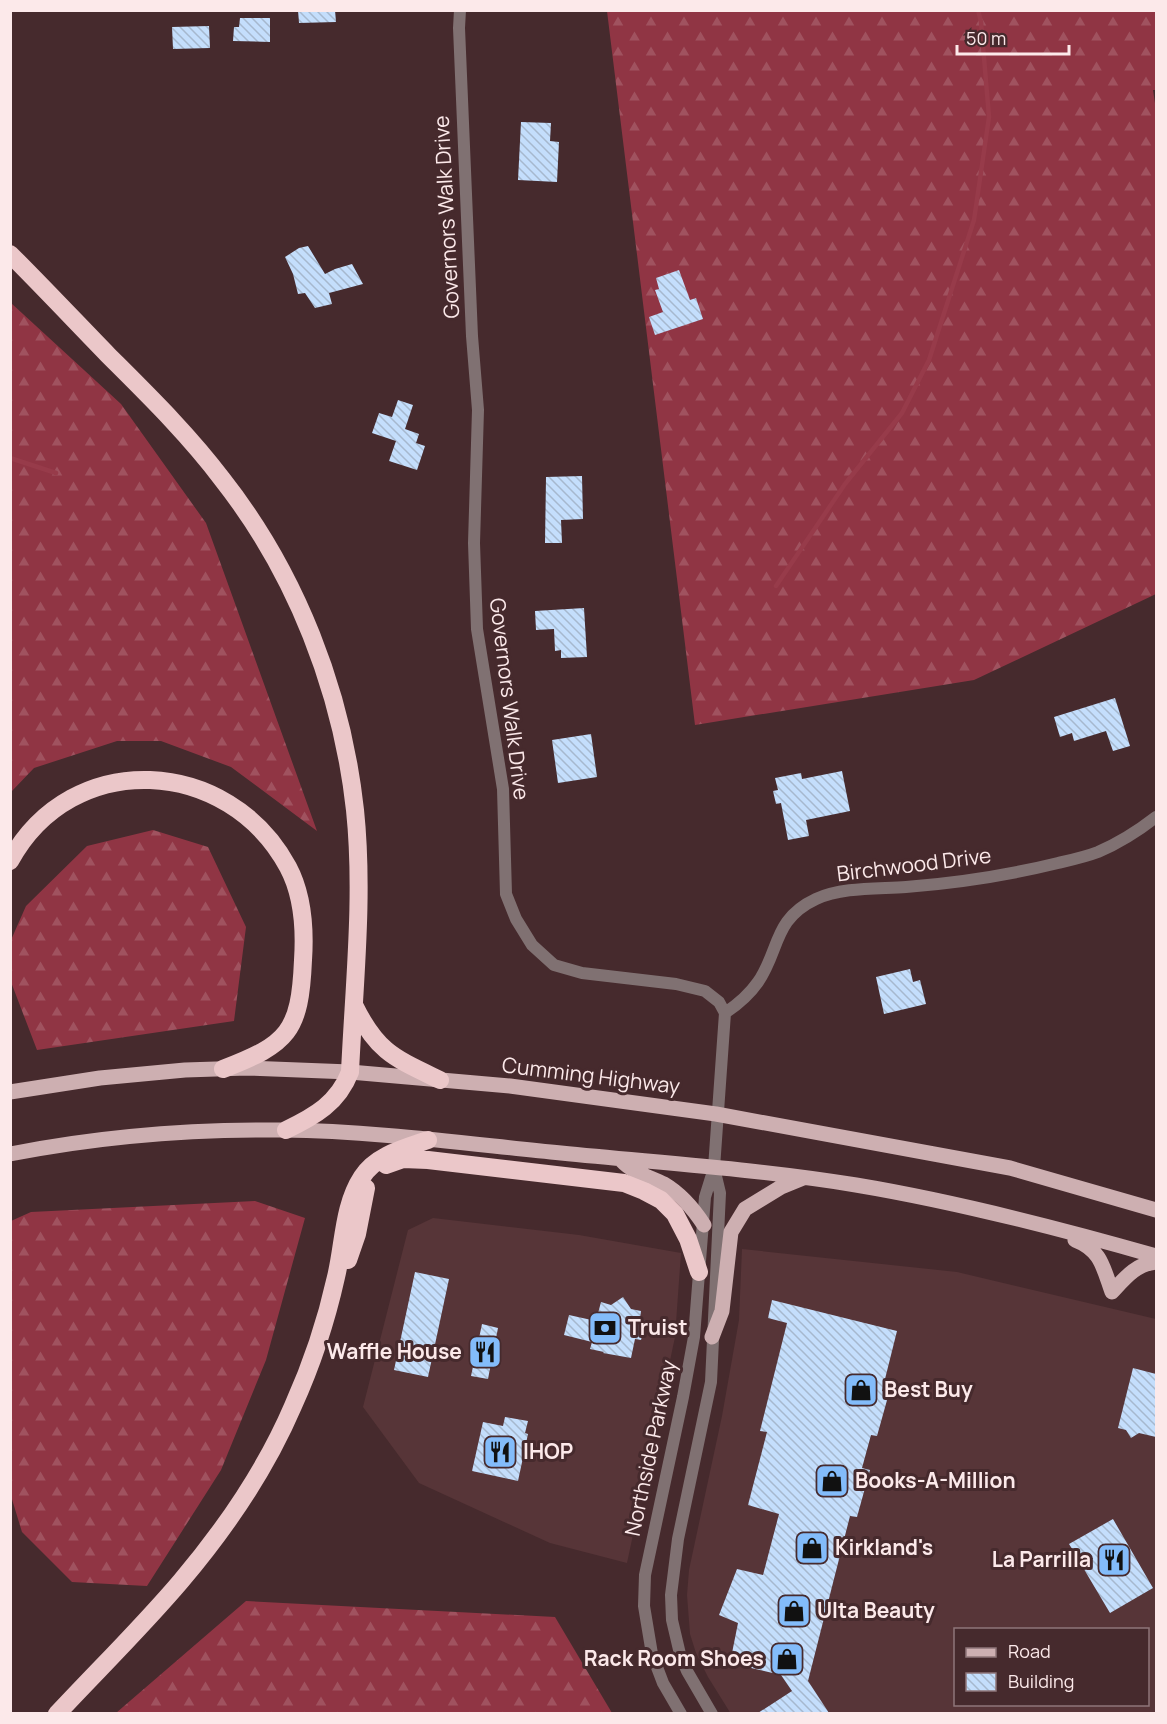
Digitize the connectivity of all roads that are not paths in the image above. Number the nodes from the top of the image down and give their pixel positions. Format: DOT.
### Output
graph roads {
  1 [pos="460,10"];
  2 [pos="10,254"];
  3 [pos="1156,817"];
  4 [pos="10,861"];
  5 [pos="353,1004"];
  6 [pos="725,1013"];
  7 [pos="223,1069"];
  8 [pos="350,1072"];
  9 [pos="440,1080"];
  10 [pos="10,1092"];
  11 [pos="716,1114"];
  12 [pos="286,1130"];
  13 [pos="428,1140"];
  14 [pos="10,1154"];
  15 [pos="620,1159"];
  16 [pos="714,1168"];
  17 [pos="803,1178"];
  18 [pos="1156,1210"];
  19 [pos="1028,1221"];
  20 [pos="704,1225"];
  21 [pos="1156,1256"];
  22 [pos="1156,1262"];
  23 [pos="699,1272"];
  24 [pos="336,1275"];
  25 [pos="712,1338"];
  26 [pos="57,1713"];
  27 [pos="681,1713"];
  28 [pos="712,1713"];
  1 -- 6 [label="street, Governors Walk Drive"];
  2 -- 5 [label="highway"];
  3 -- 6 [label="street, Birchwood Drive"];
  4 -- 7 [label="highway"];
  5 -- 8 [label="highway"];
  5 -- 9 [label="highway"];
  6 -- 11 [label="street"];
  7 -- 8 [label="main road, Cumming Highway"];
  7 -- 10 [label="main road, Cumming Highway"];
  8 -- 9 [label="main road, Cumming Highway"];
  8 -- 12 [label="highway"];
  9 -- 11 [label="main road, Cumming Highway"];
  11 -- 16 [label="street"];
  11 -- 18 [label="main road, Cumming Highway"];
  12 -- 13 [label="main road"];
  12 -- 14 [label="main road"];
  13 -- 15 [label="main road"];
  13 -- 24 [label="highway"];
  15 -- 16 [label="main road"];
  15 -- 20 [label="main road"];
  16 -- 17 [label="main road"];
  16 -- 20 [label="street, Northside Parkway"];
  16 -- 25 [label="street, Northside Parkway"];
  17 -- 19 [label="main road"];
  17 -- 25 [label="main road"];
  19 -- 21 [label="main road"];
  19 -- 22 [label="main road"];
  20 -- 23 [label="street, Northside Parkway"];
  23 -- 24 [label="highway"];
  23 -- 27 [label="street, Northside Parkway"];
  24 -- 26 [label="highway"];
  25 -- 28 [label="street, Northside Parkway"];
}
